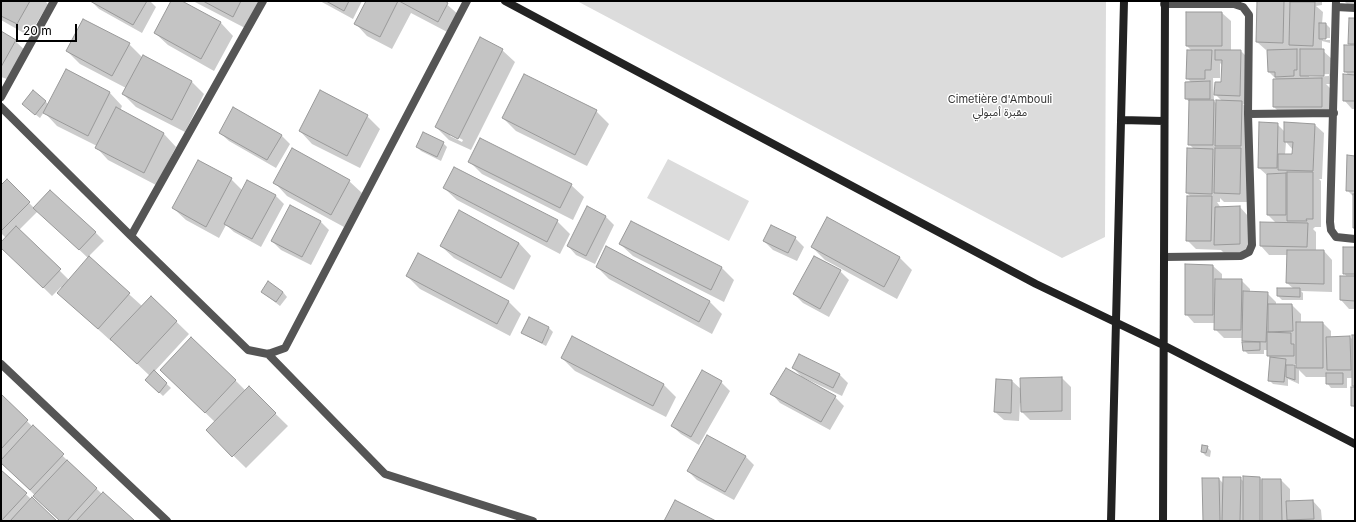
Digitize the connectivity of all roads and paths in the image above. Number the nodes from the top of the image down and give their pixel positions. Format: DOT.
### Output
graph roads {
  1 [pos="54,1"];
  2 [pos="263,1"];
  3 [pos="467,1"];
  4 [pos="506,1"];
  5 [pos="1124,1"];
  6 [pos="1164,2"];
  7 [pos="1336,4"];
  8 [pos="1355,8"];
  9 [pos="1,97"];
  10 [pos="1,107"];
  11 [pos="1334,113"];
  12 [pos="1248,114"];
  13 [pos="1121,120"];
  14 [pos="1164,121"];
  15 [pos="131,236"];
  16 [pos="1355,239"];
  17 [pos="1164,257"];
  18 [pos="1116,323"];
  19 [pos="1163,345"];
  20 [pos="268,354"];
  21 [pos="1,364"];
  22 [pos="1355,444"];
  23 [pos="167,521"];
  24 [pos="533,521"];
  25 [pos="1111,521"];
  26 [pos="1163,521"];
  1 -- 9 [label="street"];
  2 -- 15 [label="street"];
  3 -- 20 [label="street"];
  4 -- 18 [label="main road"];
  5 -- 13 [label="main road"];
  6 -- 12 [label="street"];
  6 -- 14 [label="main road"];
  7 -- 8 [label="street"];
  7 -- 11 [label="street"];
  10 -- 15 [label="street"];
  11 -- 12 [label="street"];
  11 -- 16 [label="street"];
  12 -- 17 [label="street"];
  13 -- 14 [label="main road"];
  13 -- 18 [label="main road"];
  14 -- 17 [label="main road"];
  15 -- 20 [label="street"];
  17 -- 19 [label="main road"];
  18 -- 19 [label="main road"];
  18 -- 25 [label="main road"];
  19 -- 22 [label="main road"];
  19 -- 26 [label="main road"];
  20 -- 24 [label="street"];
  21 -- 23 [label="street"];
}
